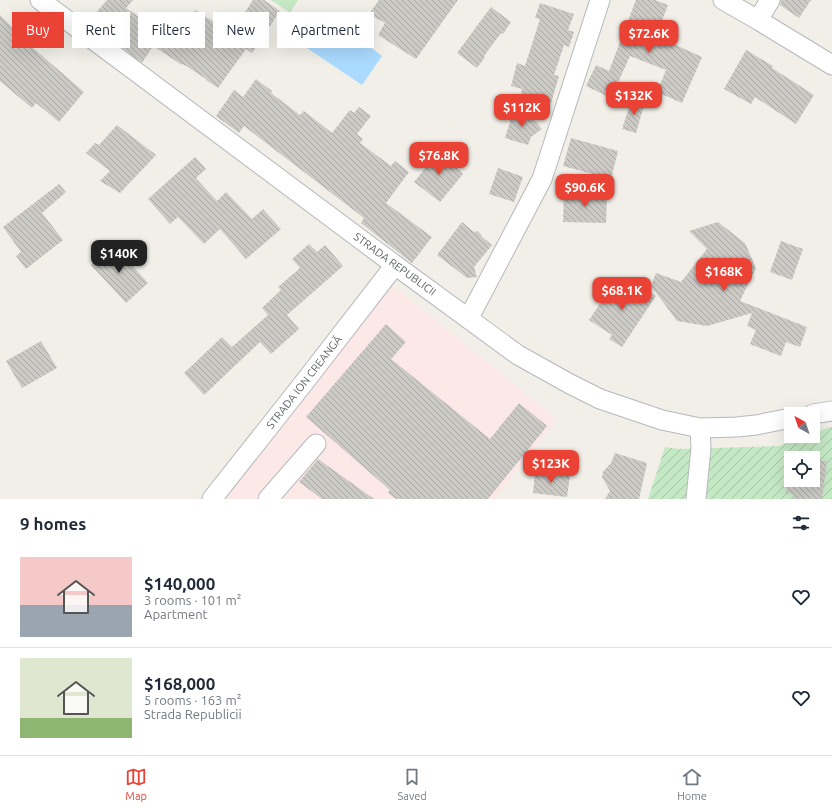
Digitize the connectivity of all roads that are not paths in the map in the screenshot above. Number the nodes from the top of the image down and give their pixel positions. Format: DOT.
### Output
graph roads {
  1 [pos="40,0"];
  2 [pos="600,0"];
  3 [pos="723,0"];
  4 [pos="770,0"];
  5 [pos="758,20"];
  6 [pos="832,65"];
  7 [pos="395,265"];
  8 [pos="468,318"];
  9 [pos="832,411"];
  10 [pos="820,413"];
  11 [pos="784,419"];
  12 [pos="700,428"];
  13 [pos="316,444"];
  14 [pos="212,499"];
  15 [pos="268,499"];
  16 [pos="696,499"];
  1 -- 7 [label="street, STRADA REPUBLICII"];
  2 -- 8 [label="street"];
  3 -- 5 [label="street"];
  4 -- 5 [label="street"];
  5 -- 6 [label="street"];
  7 -- 8 [label="street, STRADA REPUBLICII"];
  7 -- 14 [label="street, STRADA ION CREANGĂ"];
  8 -- 12 [label="street, STRADA REPUBLICII"];
  9 -- 10 [label="street"];
  11 -- 12 [label="street, STRADA REPUBLICII"];
  12 -- 16 [label="street"];
  13 -- 15 [label="street"];
}
